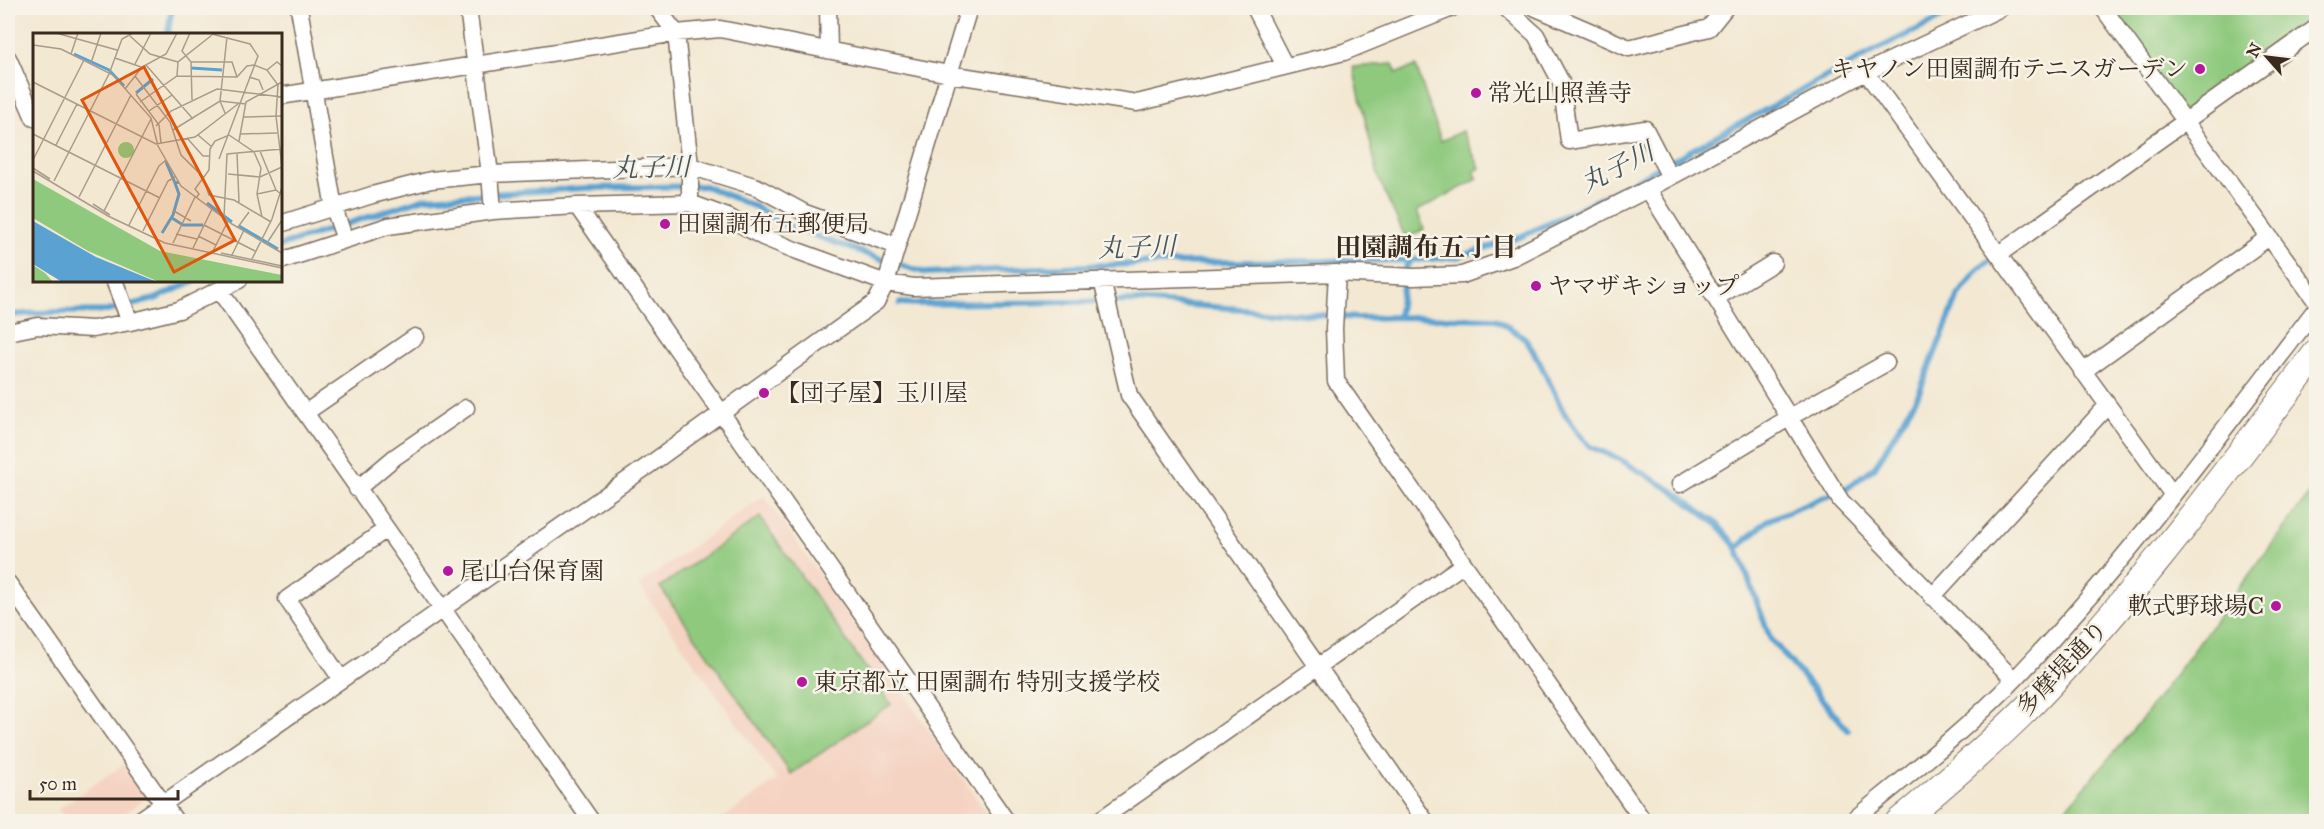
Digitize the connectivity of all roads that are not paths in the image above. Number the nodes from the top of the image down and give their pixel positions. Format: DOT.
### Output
graph roads {
  1 [pos="299,8"];
  2 [pos="468,8"];
  3 [pos="657,8"];
  4 [pos="828,8"];
  5 [pos="969,8"];
  6 [pos="1255,8"];
  7 [pos="1452,8"];
  8 [pos="1506,8"];
  9 [pos="1536,8"];
  10 [pos="1725,8"];
  11 [pos="2001,8"];
  12 [pos="2103,8"];
  13 [pos="2316,28"];
  14 [pos="676,33"];
  15 [pos="829,50"];
  16 [pos="8,58"];
  17 [pos="476,66"];
  18 [pos="1285,66"];
  19 [pos="1866,72"];
  20 [pos="949,74"];
  21 [pos="313,90"];
  22 [pos="282,96"];
  23 [pos="33,116"];
  24 [pos="2185,123"];
  25 [pos="690,166"];
  26 [pos="490,174"];
  27 [pos="1670,177"];
  28 [pos="1648,189"];
  29 [pos="690,203"];
  30 [pos="577,206"];
  31 [pos="334,208"];
  32 [pos="493,211"];
  33 [pos="282,223"];
  34 [pos="2270,237"];
  35 [pos="345,240"];
  36 [pos="897,246"];
  37 [pos="1999,254"];
  38 [pos="282,260"];
  39 [pos="1773,263"];
  40 [pos="1337,273"];
  41 [pos="114,282"];
  42 [pos="235,282"];
  43 [pos="886,283"];
  44 [pos="1103,284"];
  45 [pos="219,290"];
  46 [pos="1716,298"];
  47 [pos="2316,301"];
  48 [pos="2316,309"];
  49 [pos="130,322"];
  50 [pos="8,332"];
  51 [pos="415,337"];
  52 [pos="2316,354"];
  53 [pos="1886,363"];
  54 [pos="2082,372"];
  55 [pos="2107,406"];
  56 [pos="466,408"];
  57 [pos="305,413"];
  58 [pos="721,413"];
  59 [pos="1791,417"];
  60 [pos="1680,484"];
  61 [pos="357,489"];
  62 [pos="2173,495"];
  63 [pos="385,530"];
  64 [pos="1464,564"];
  65 [pos="8,583"];
  66 [pos="1932,597"];
  67 [pos="443,610"];
  68 [pos="1317,667"];
  69 [pos="341,679"];
  70 [pos="2014,680"];
  71 [pos="163,804"];
  72 [pos="137,822"];
  73 [pos="176,822"];
  74 [pos="592,822"];
  75 [pos="1007,822"];
  76 [pos="1097,822"];
  77 [pos="1426,822"];
  78 [pos="1644,822"];
  79 [pos="1851,822"];
  80 [pos="1899,822"];
  1 -- 21 [label="street"];
  2 -- 17 [label="street"];
  3 -- 14 [label="street"];
  4 -- 15 [label="street"];
  5 -- 20 [label="street"];
  6 -- 18 [label="street"];
  7 -- 18 [label="street"];
  8 -- 27 [label="street"];
  9 -- 10 [label="street"];
  11 -- 19 [label="street"];
  12 -- 24 [label="street"];
  13 -- 24 [label="street"];
  14 -- 15 [label="street"];
  14 -- 17 [label="street"];
  14 -- 25 [label="street"];
  15 -- 20 [label="street"];
  16 -- 23 [label="street"];
  17 -- 21 [label="street"];
  17 -- 26 [label="street"];
  18 -- 20 [label="street"];
  19 -- 27 [label="street"];
  19 -- 37 [label="street"];
  20 -- 36 [label="street"];
  21 -- 22 [label="street"];
  21 -- 31 [label="street"];
  24 -- 34 [label="street"];
  24 -- 37 [label="street"];
  25 -- 26 [label="street"];
  25 -- 29 [label="street"];
  25 -- 36 [label="street"];
  26 -- 31 [label="street"];
  26 -- 32 [label="street"];
  27 -- 28 [label="street"];
  28 -- 40 [label="street"];
  28 -- 46 [label="street"];
  29 -- 30 [label="street"];
  29 -- 43 [label="street"];
  30 -- 32 [label="street"];
  30 -- 58 [label="street"];
  31 -- 33 [label="street"];
  31 -- 35 [label="street"];
  32 -- 35 [label="street"];
  34 -- 47 [label="street"];
  34 -- 54 [label="street"];
  35 -- 38 [label="street"];
  36 -- 43 [label="street"];
  37 -- 54 [label="street"];
  39 -- 46 [label="street"];
  40 -- 44 [label="street"];
  40 -- 64 [label="street"];
  41 -- 49 [label="street"];
  42 -- 45 [label="street"];
  43 -- 44 [label="street"];
  43 -- 58 [label="street"];
  44 -- 68 [label="street"];
  45 -- 49 [label="street"];
  45 -- 57 [label="street"];
  46 -- 59 [label="street"];
  48 -- 62 [label="street"];
  49 -- 50 [label="street"];
  51 -- 57 [label="street"];
  52 -- 80 [label="main road, 多摩堤通り"];
  53 -- 59 [label="street"];
  54 -- 55 [label="street"];
  55 -- 62 [label="street"];
  55 -- 66 [label="street"];
  56 -- 61 [label="street"];
  57 -- 61 [label="street"];
  58 -- 67 [label="street"];
  58 -- 75 [label="street"];
  59 -- 60 [label="street"];
  59 -- 66 [label="street"];
  61 -- 63 [label="street"];
  62 -- 70 [label="street"];
  63 -- 67 [label="street"];
  63 -- 69 [label="street"];
  64 -- 68 [label="street"];
  64 -- 78 [label="street"];
  65 -- 71 [label="street"];
  66 -- 70 [label="street"];
  67 -- 69 [label="street"];
  67 -- 74 [label="street"];
  68 -- 76 [label="street"];
  68 -- 77 [label="street"];
  69 -- 71 [label="street"];
  70 -- 79 [label="street"];
  71 -- 72 [label="street"];
  71 -- 73 [label="street"];
}
